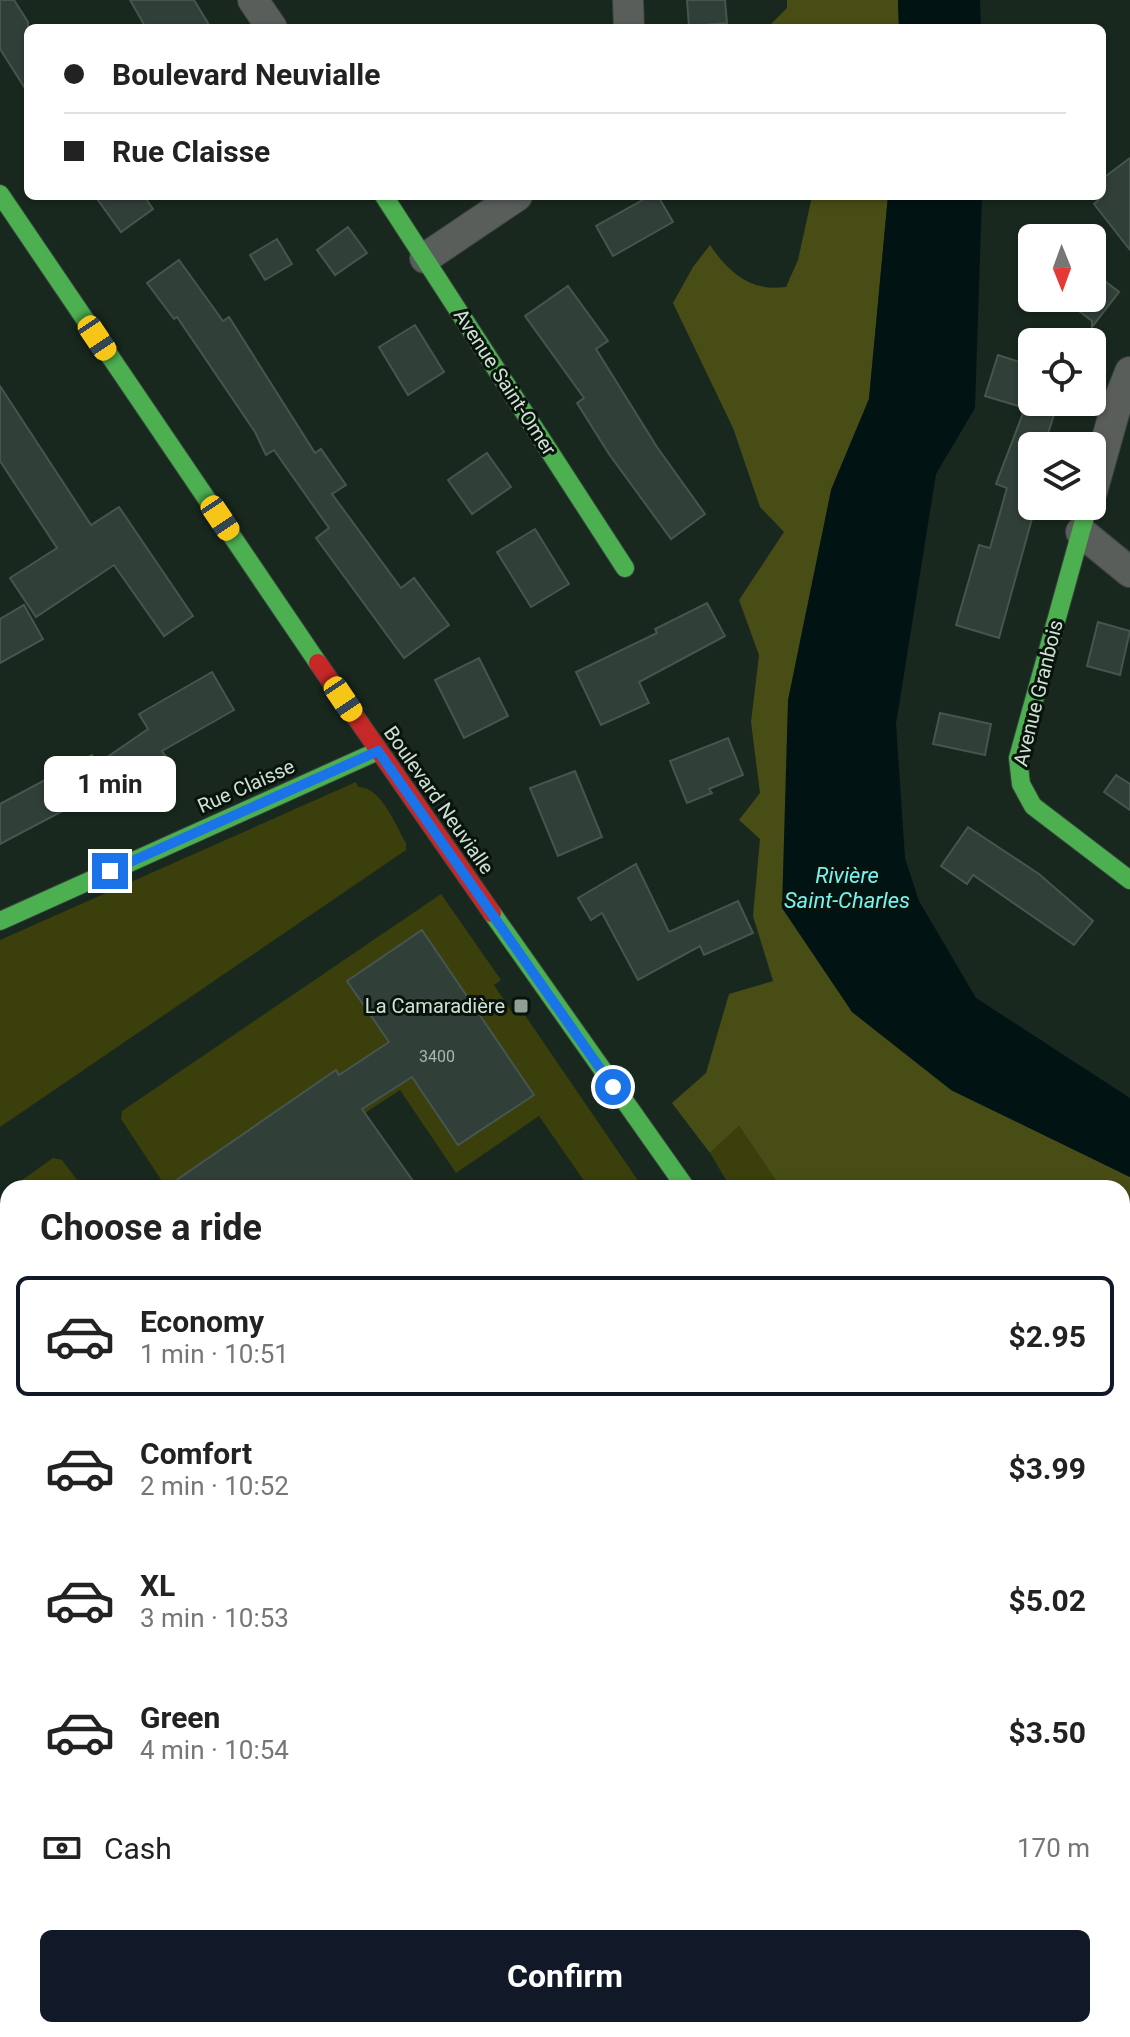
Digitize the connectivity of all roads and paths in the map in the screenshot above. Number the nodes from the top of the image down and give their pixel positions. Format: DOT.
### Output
graph roads {
  1 [pos="253,0"];
  2 [pos="628,0"];
  3 [pos="269,24"];
  4 [pos="629,24"];
  5 [pos="0,194"];
  6 [pos="387,200"];
  7 [pos="511,200"];
  8 [pos="425,258"];
  9 [pos="1130,372"];
  10 [pos="1122,408"];
  11 [pos="1106,453"];
  12 [pos="1085,520"];
  13 [pos="1086,520"];
  14 [pos="625,568"];
  15 [pos="1130,572"];
  16 [pos="378,751"];
  17 [pos="1130,880"];
  18 [pos="0,921"];
  19 [pos="680,1180"];
  1 -- 3 [label="street"];
  2 -- 4 [label="street"];
  5 -- 16 [label="street, Boulevard Neuvialle"];
  6 -- 8 [label="street, Avenue Saint-Omer"];
  7 -- 8 [label="street"];
  8 -- 14 [label="street, Avenue Saint-Omer"];
  9 -- 10 [label="street"];
  10 -- 11 [label="street"];
  12 -- 17 [label="street, Avenue Granbois"];
  13 -- 15 [label="street"];
  16 -- 18 [label="street, Rue Claisse"];
  16 -- 19 [label="street, Boulevard Neuvialle"];
}
